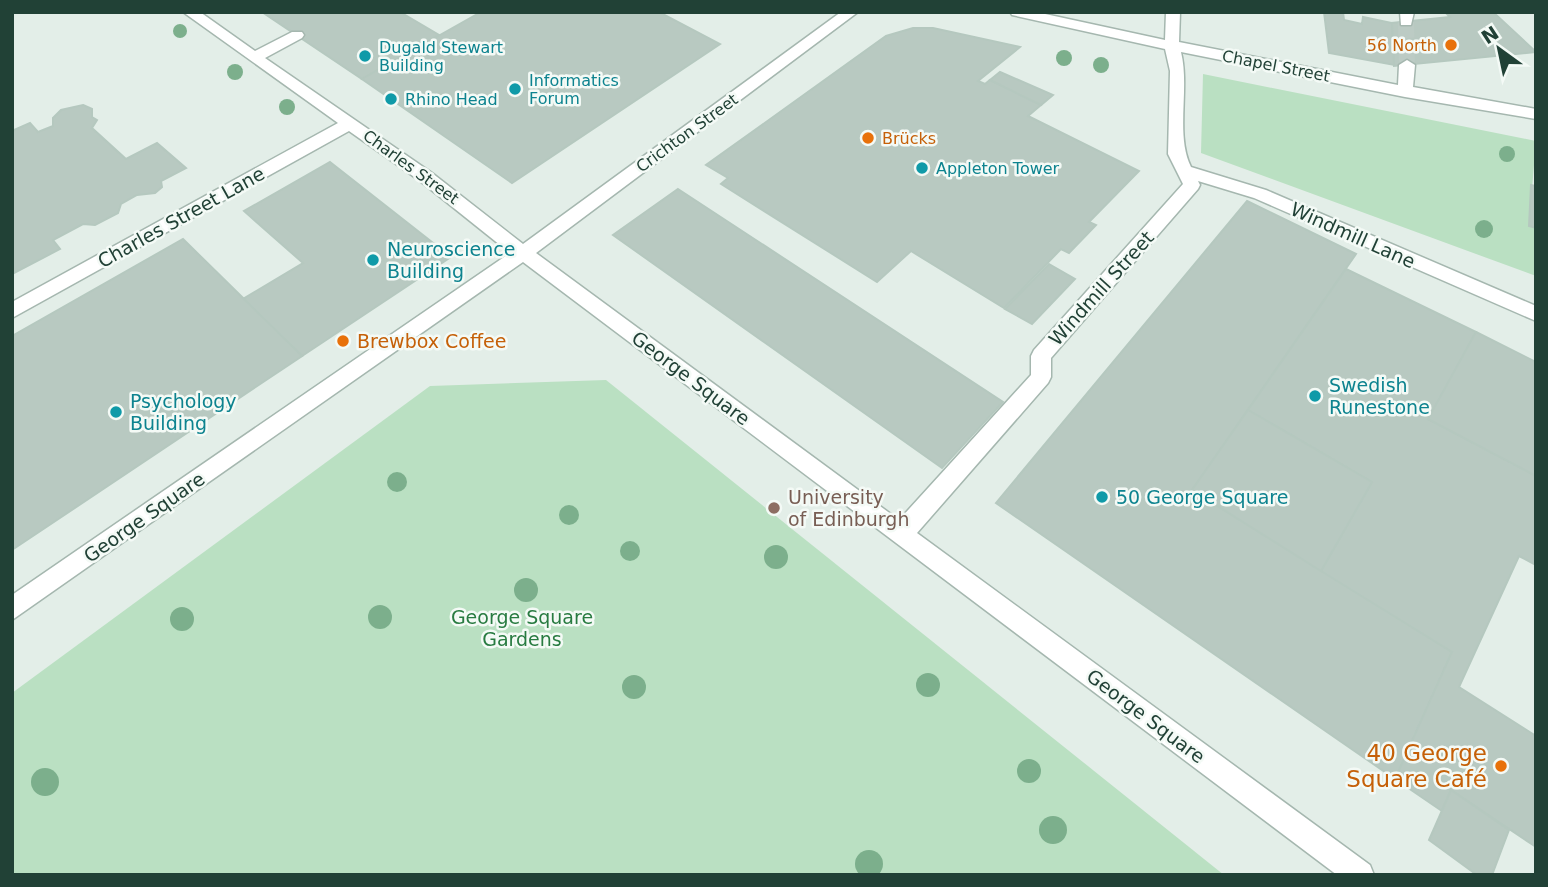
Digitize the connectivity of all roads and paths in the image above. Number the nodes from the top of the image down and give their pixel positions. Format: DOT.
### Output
graph roads {
  1 [pos="190,12"];
  2 [pos="851,12"];
  3 [pos="1017,12"];
  4 [pos="1173,12"];
  5 [pos="298,35"];
  6 [pos="1172,45"];
  7 [pos="255,57"];
  8 [pos="1407,65"];
  9 [pos="1405,92"];
  10 [pos="1536,114"];
  11 [pos="349,123"];
  12 [pos="1184,171"];
  13 [pos="523,253"];
  14 [pos="12,311"];
  15 [pos="1536,314"];
  16 [pos="901,534"];
  17 [pos="12,609"];
  18 [pos="1360,875"];
  1 -- 7 [label="street, Charles Street"];
  2 -- 13 [label="street, Crichton Street"];
  3 -- 6 [label="street, Chapel Street"];
  4 -- 6 [label="street"];
  5 -- 7 [label="street"];
  6 -- 9 [label="street, Chapel Street"];
  6 -- 12 [label="street"];
  7 -- 11 [label="street, Charles Street"];
  8 -- 9 [label="street"];
  9 -- 10 [label="street, Chapel Street"];
  11 -- 13 [label="street, Charles Street"];
  11 -- 14 [label="street, Charles Street Lane"];
  12 -- 15 [label="street, Windmill Lane"];
  12 -- 16 [label="street, Windmill Street"];
  13 -- 16 [label="street, George Square"];
  13 -- 17 [label="street, George Square"];
  16 -- 18 [label="street, George Square"];
}
